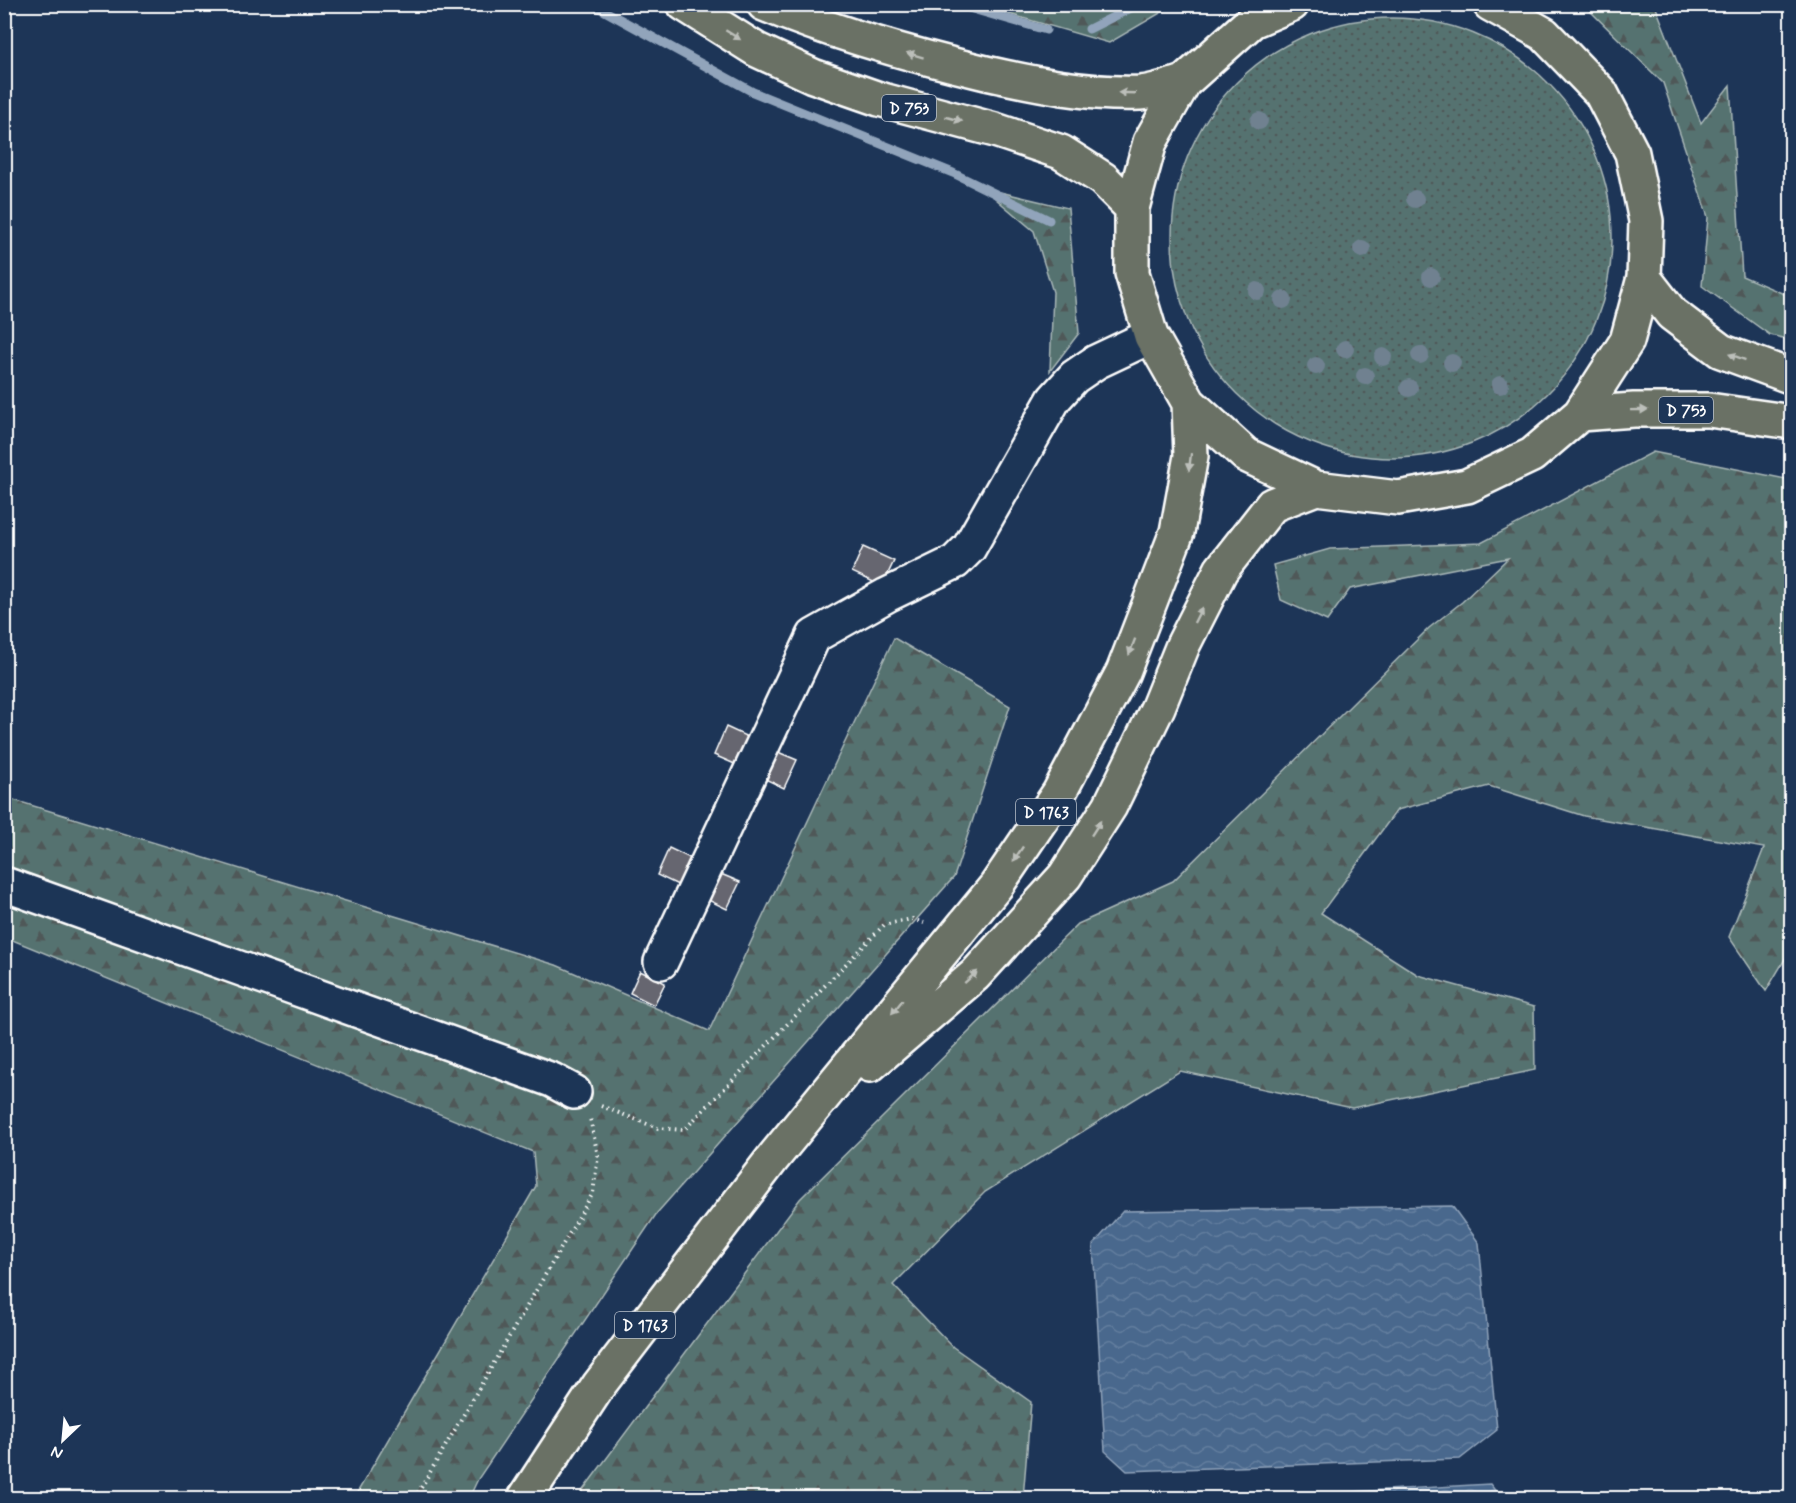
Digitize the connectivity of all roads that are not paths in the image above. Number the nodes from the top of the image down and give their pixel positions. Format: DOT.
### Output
graph roads {
  1 [pos="684,4"];
  2 [pos="764,4"];
  3 [pos="1292,4"];
  4 [pos="1490,4"];
  5 [pos="1539,19"];
  6 [pos="1184,82"];
  7 [pos="1132,208"];
  8 [pos="1644,278"];
  9 [pos="1151,336"];
  10 [pos="1791,377"];
  11 [pos="1189,403"];
  12 [pos="1580,414"];
  13 [pos="1791,422"];
  14 [pos="1316,488"];
  15 [pos="4,884"];
  16 [pos="661,962"];
  17 [pos="574,1092"];
  18 [pos="773,1158"];
  19 [pos="525,1498"];
  1 -- 7 [label="main road, D 753, one-way"];
  6 -- 2 [label="main road, one-way"];
  3 -- 6 [label="main road"];
  4 -- 5 [label="main road"];
  5 -- 8 [label="main road"];
  6 -- 7 [label="main road"];
  7 -- 9 [label="main road"];
  10 -- 8 [label="main road, one-way"];
  8 -- 12 [label="main road"];
  9 -- 11 [label="main road"];
  9 -- 16 [label="street"];
  11 -- 14 [label="main road"];
  11 -- 18 [label="main road, D 1763, one-way"];
  12 -- 13 [label="main road, D 753, one-way"];
  12 -- 14 [label="main road"];
  18 -- 14 [label="main road, D 1763, one-way"];
  15 -- 17 [label="street"];
  18 -- 19 [label="main road, D 1763"];
}
